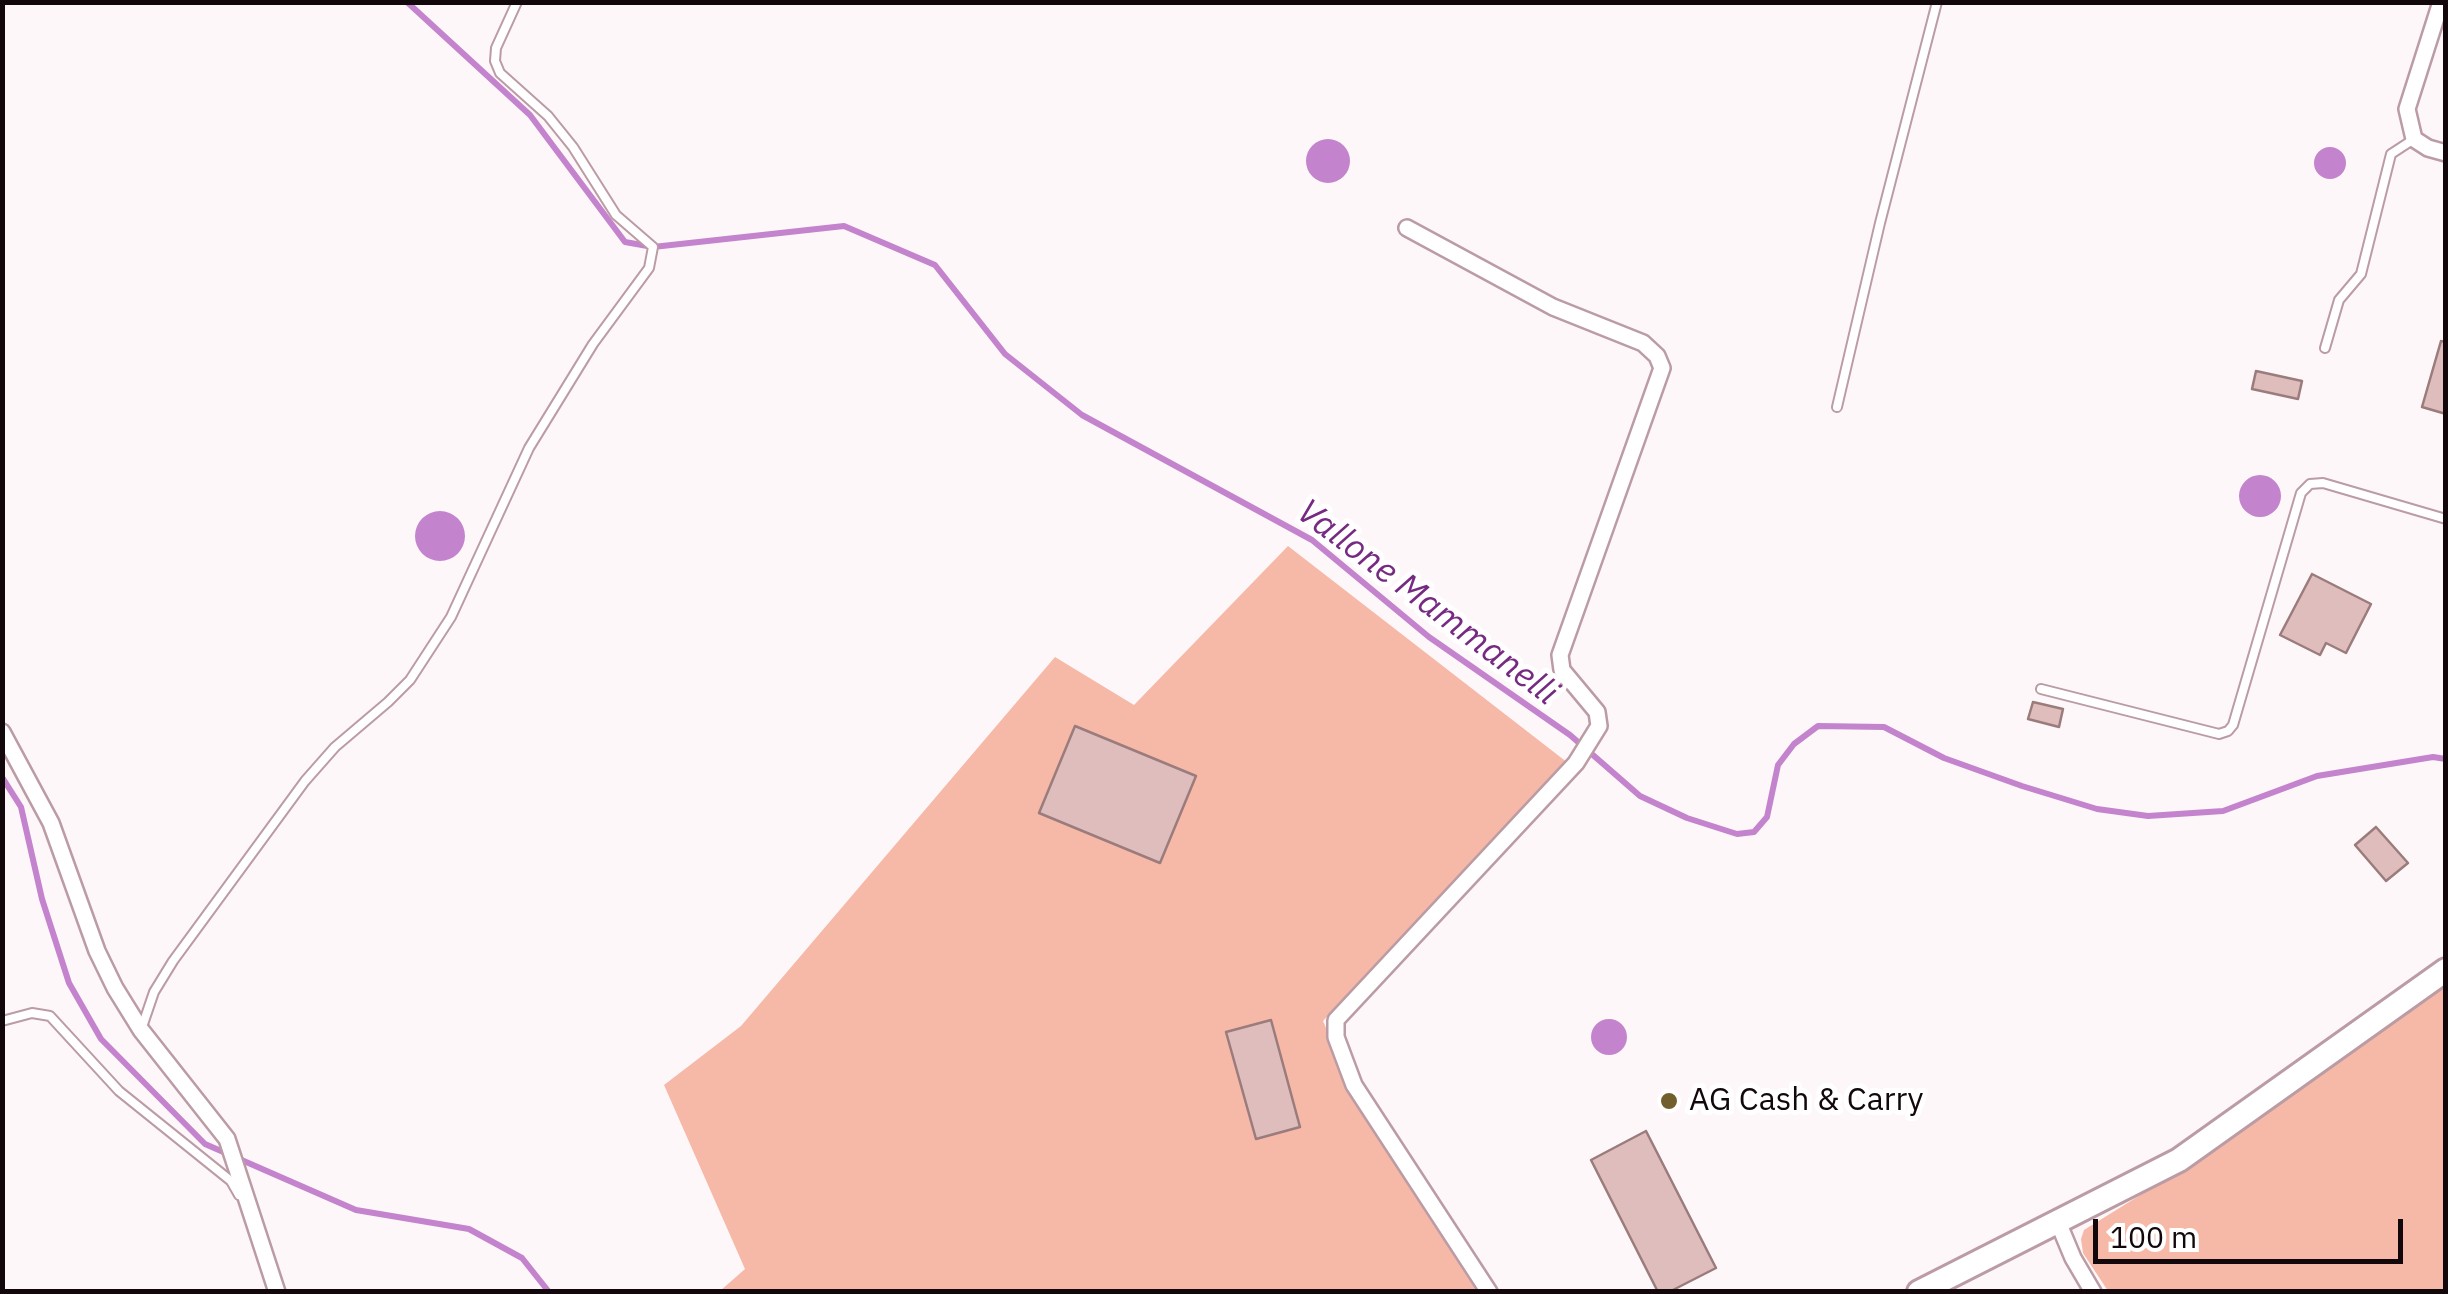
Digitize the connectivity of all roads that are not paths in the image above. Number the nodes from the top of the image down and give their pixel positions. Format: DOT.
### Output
graph roads {
  1 [pos="517,2"];
  2 [pos="1937,2"];
  3 [pos="2441,2"];
  4 [pos="2414,139"];
  5 [pos="2446,152"];
  6 [pos="1407,228"];
  7 [pos="2325,348"];
  8 [pos="1837,408"];
  9 [pos="2446,519"];
  10 [pos="2040,689"];
  11 [pos="2,732"];
  12 [pos="2446,970"];
  13 [pos="2,1021"];
  14 [pos="140,1030"];
  15 [pos="248,1208"];
  16 [pos="2058,1222"];
  17 [pos="277,1292"];
  18 [pos="1489,1292"];
  19 [pos="1919,1292"];
  20 [pos="2093,1292"];
  1 -- 14 [label="lane"];
  2 -- 8 [label="lane"];
  3 -- 4 [label="street"];
  4 -- 5 [label="street"];
  4 -- 7 [label="lane"];
  6 -- 18 [label="street"];
  9 -- 10 [label="lane"];
  11 -- 14 [label="street"];
  12 -- 16 [label="main road"];
  13 -- 15 [label="lane"];
  14 -- 15 [label="street"];
  15 -- 17 [label="street"];
  16 -- 19 [label="main road"];
  16 -- 20 [label="street"];
}
